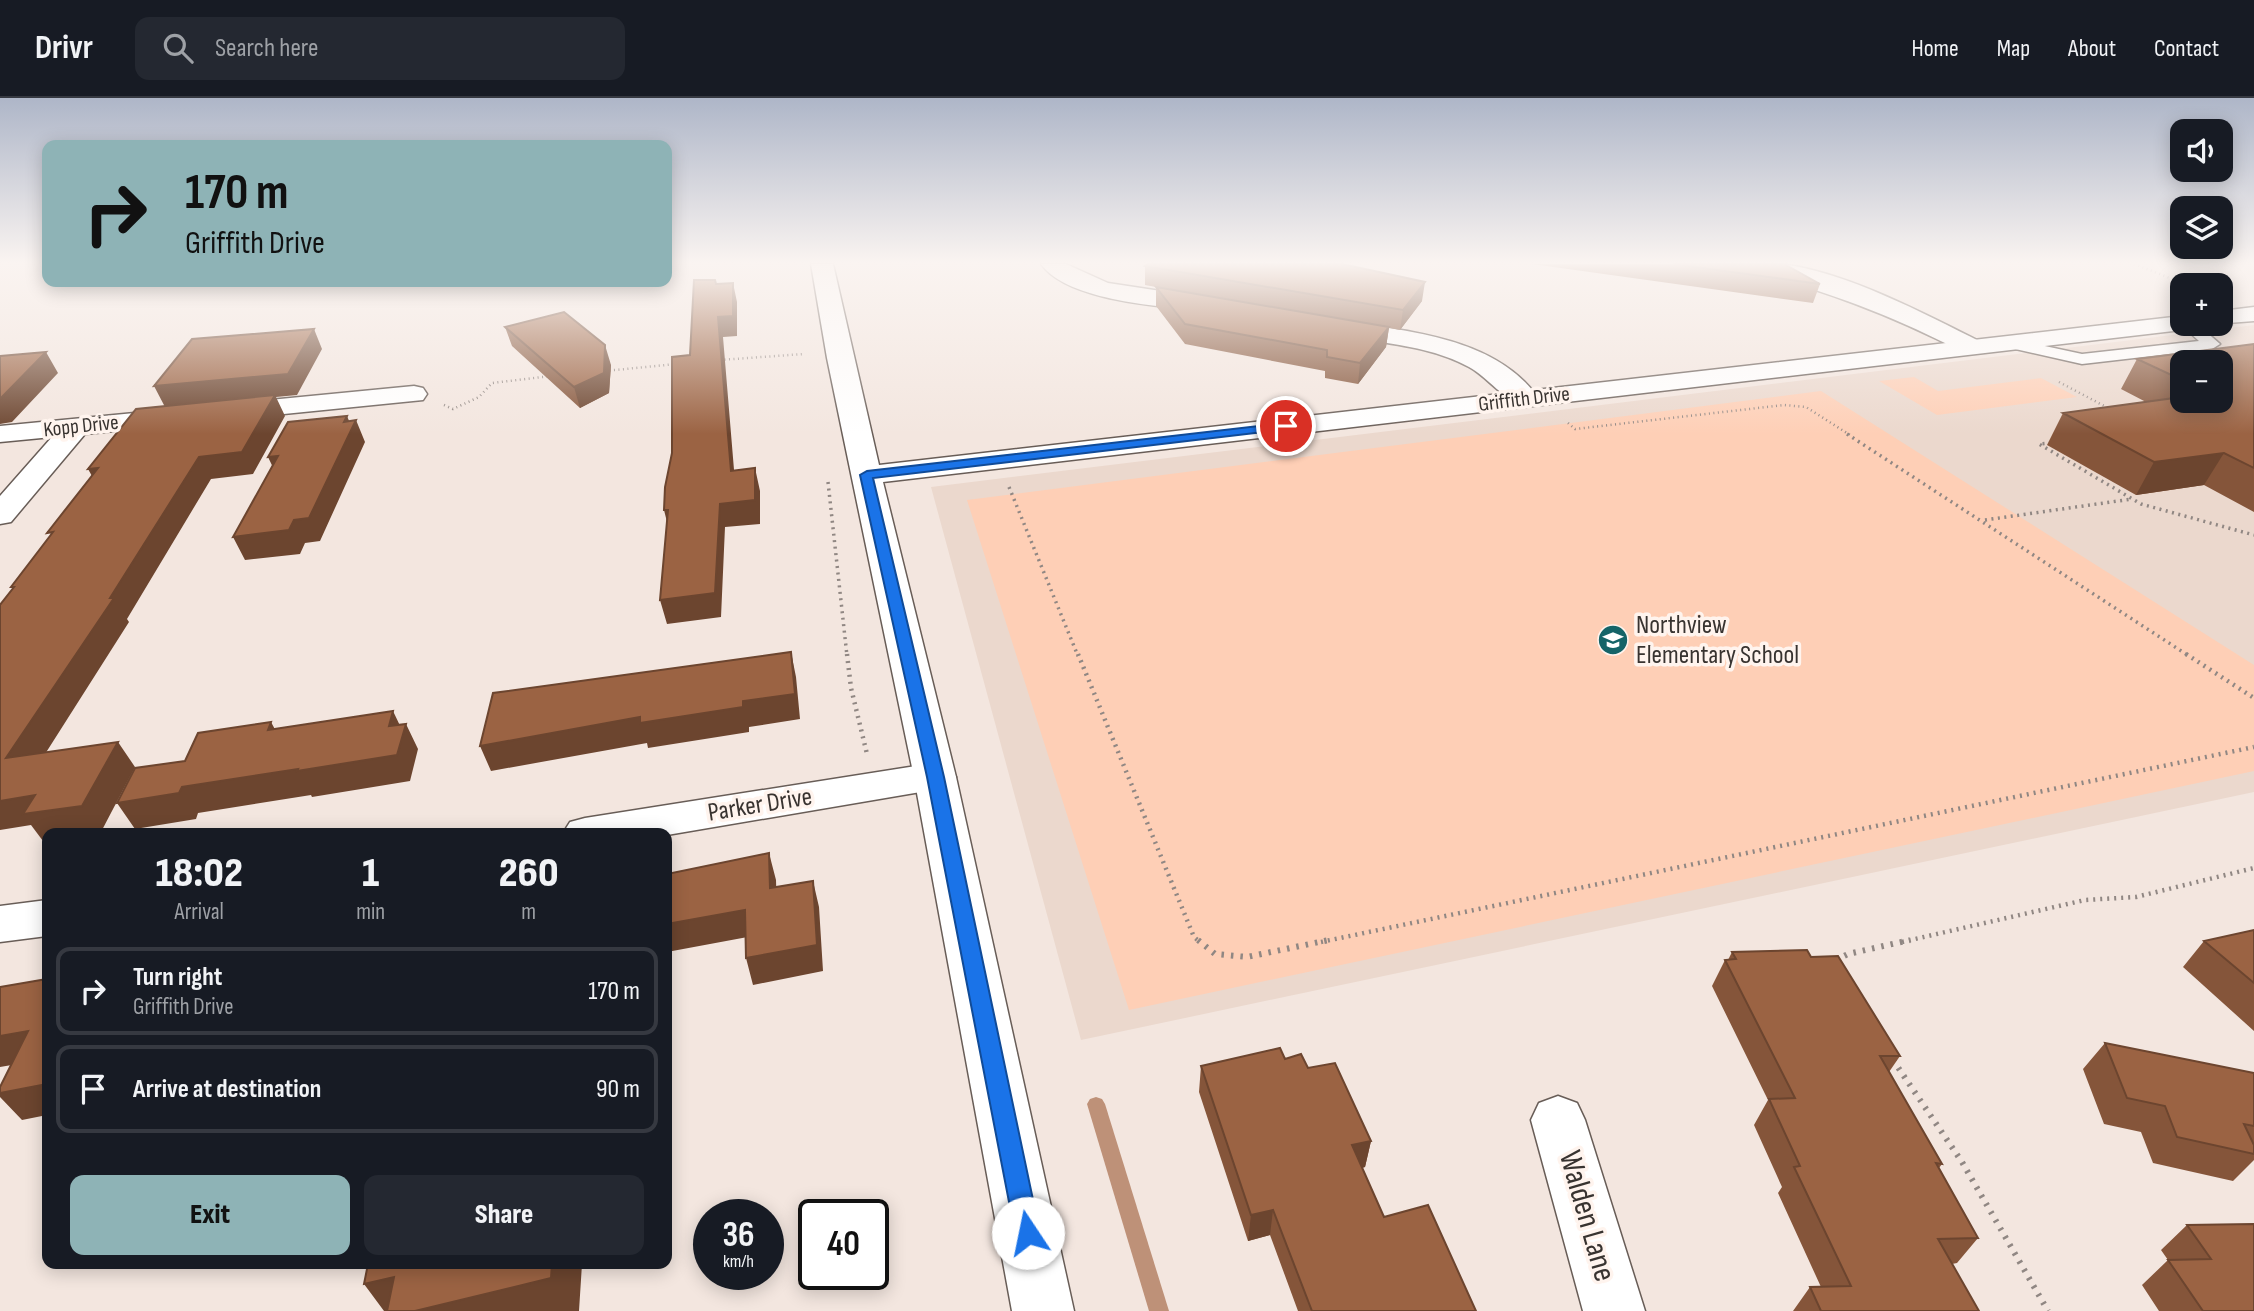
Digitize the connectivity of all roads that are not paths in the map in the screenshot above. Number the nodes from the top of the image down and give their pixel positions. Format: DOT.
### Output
graph roads {
  1 [pos="834,321"];
  2 [pos="1921,321"];
  3 [pos="1313,323"];
  4 [pos="2170,324"];
  5 [pos="2202,336"];
  6 [pos="2008,343"];
  7 [pos="1972,347"];
  8 [pos="414,394"];
  9 [pos="1526,398"];
  10 [pos="76,427"];
  11 [pos="0,434"];
  12 [pos="867,475"];
  13 [pos="0,515"];
  14 [pos="935,777"];
  15 [pos="617,828"];
  16 [pos="42,919"];
  17 [pos="0,924"];
  18 [pos="1558,1120"];
  19 [pos="1043,1311"];
  20 [pos="1614,1311"];
  1 -- 12 [label="street"];
  2 -- 7 [label="street"];
  3 -- 9 [label="street"];
  4 -- 6 [label="street, Griffith Drive"];
  5 -- 6 [label="lane"];
  6 -- 7 [label="street, Griffith Drive"];
  7 -- 9 [label="street, Griffith Drive"];
  8 -- 10 [label="street, Kopp Drive"];
  9 -- 12 [label="street, Griffith Drive"];
  10 -- 11 [label="street, Kopp Drive"];
  10 -- 13 [label="street"];
  12 -- 14 [label="street"];
  14 -- 15 [label="street, Parker Drive"];
  14 -- 19 [label="street"];
  16 -- 17 [label="street"];
  18 -- 20 [label="street, Walden Lane"];
}
